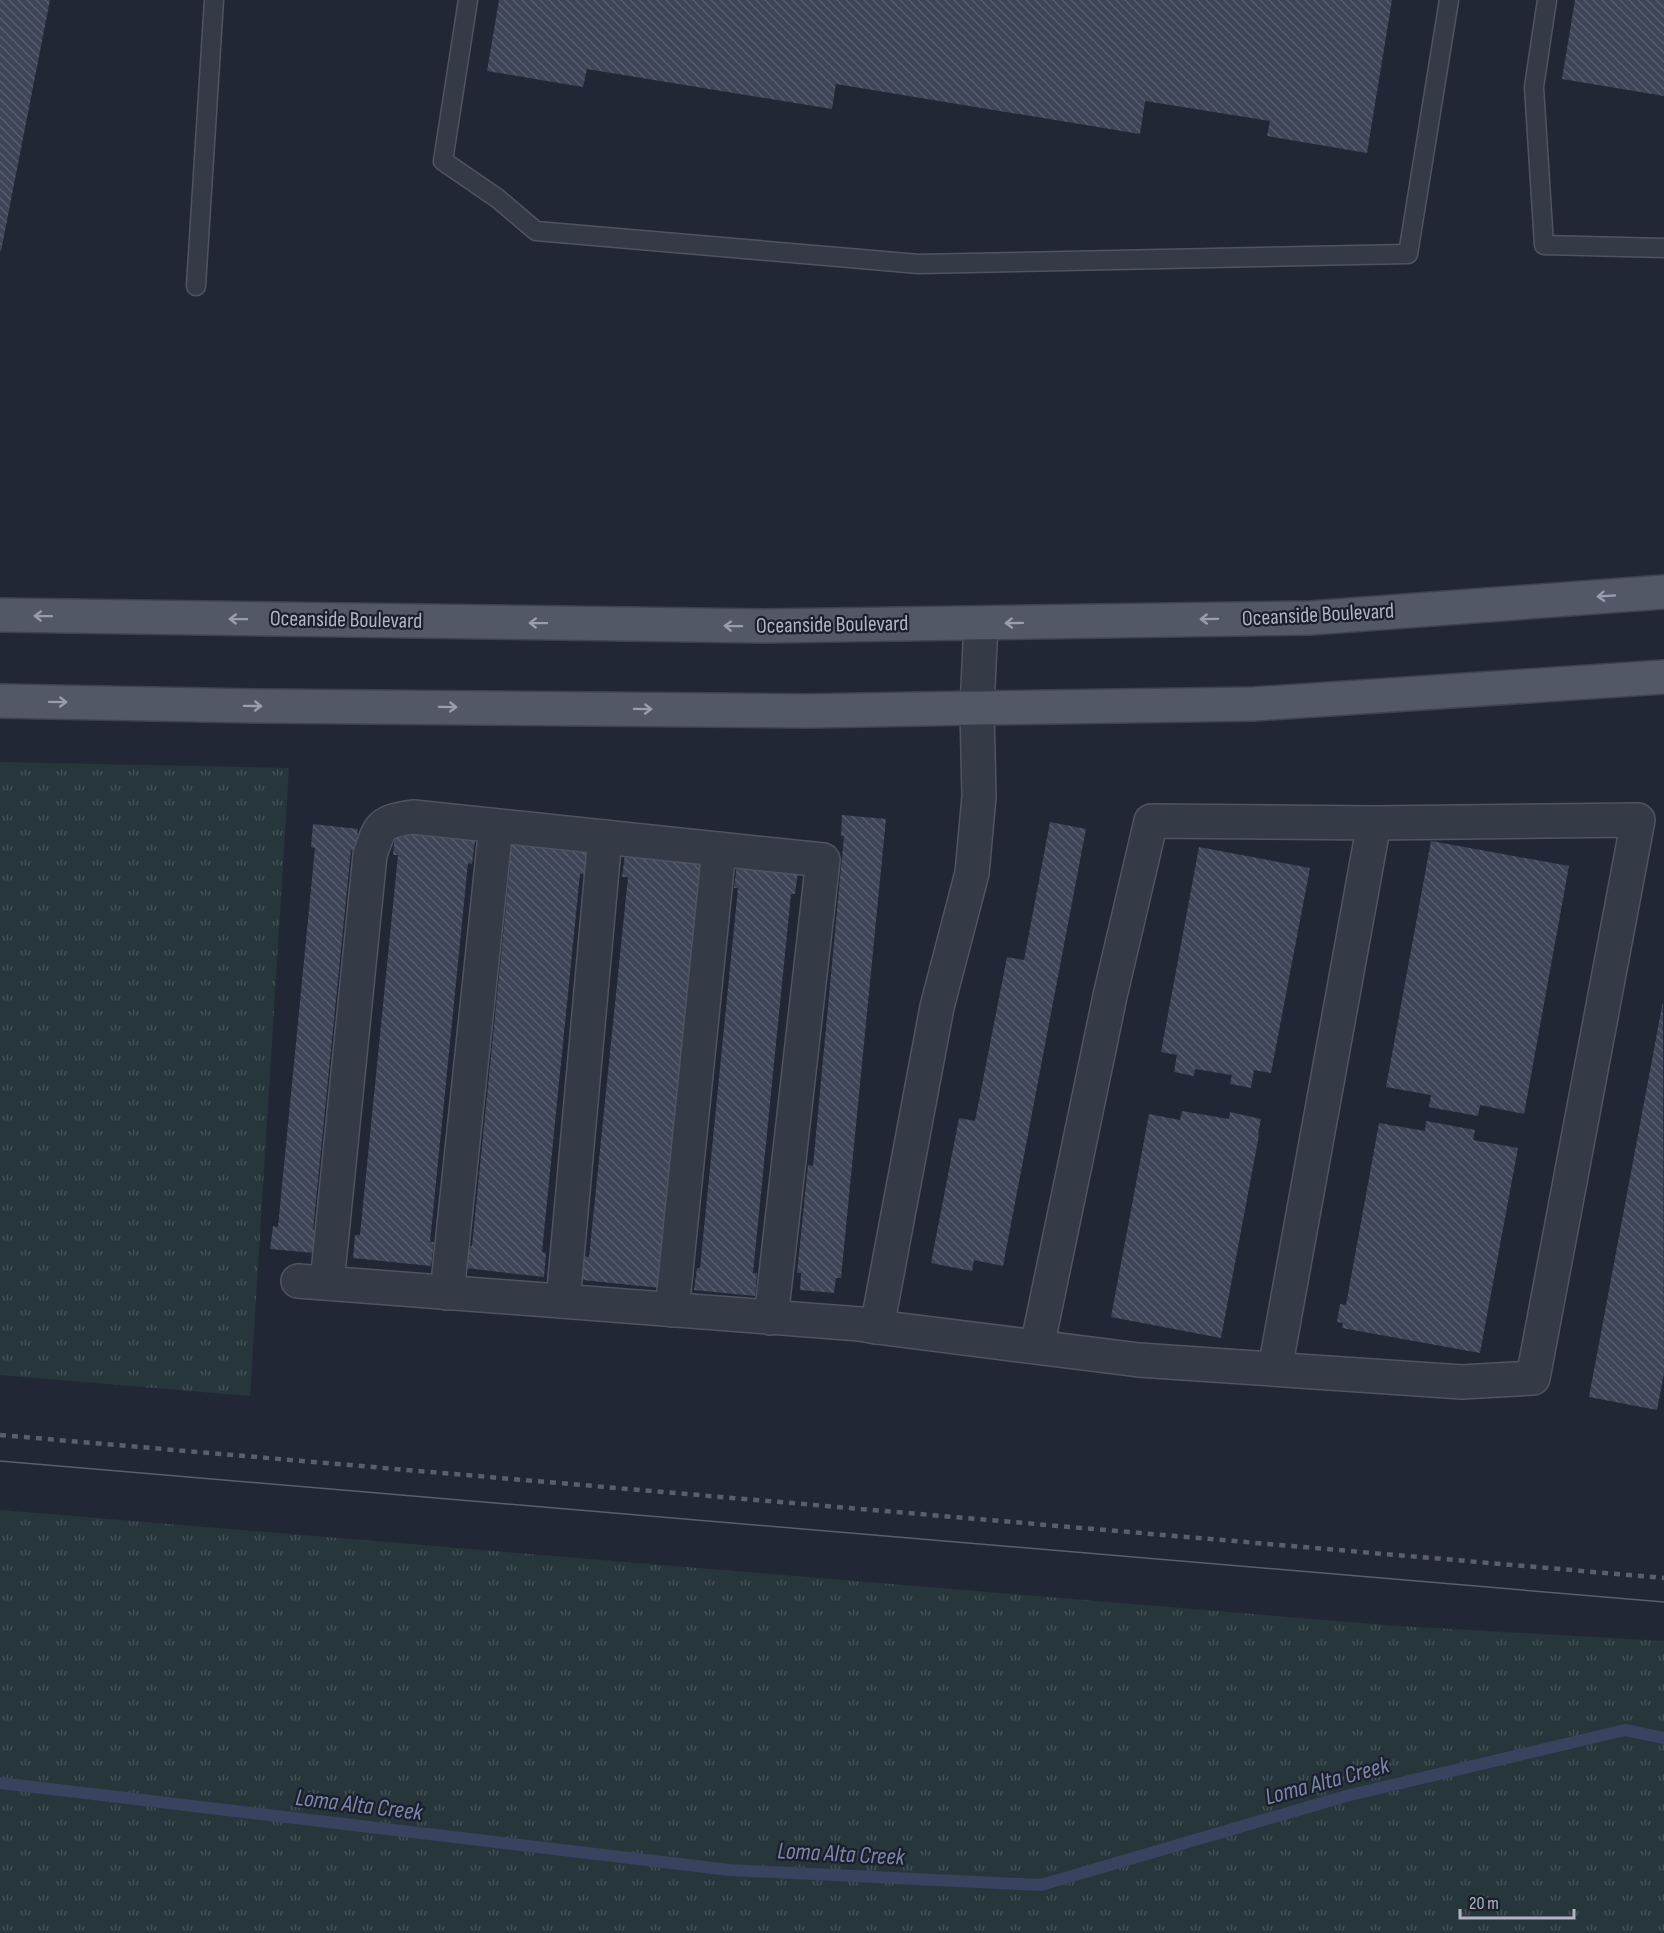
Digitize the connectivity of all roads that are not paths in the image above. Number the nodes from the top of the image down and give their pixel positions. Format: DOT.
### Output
graph roads {
  1 [pos="214,0"];
  2 [pos="468,0"];
  3 [pos="1449,0"];
  4 [pos="1547,0"];
  5 [pos="1664,248"];
  6 [pos="196,286"];
  7 [pos="1664,592"];
  8 [pos="0,615"];
  9 [pos="981,623"];
  10 [pos="1664,677"];
  11 [pos="0,701"];
  12 [pos="977,708"];
  13 [pos="1374,823"];
  14 [pos="496,826"];
  15 [pos="605,837"];
  16 [pos="719,849"];
  17 [pos="447,1293"];
  18 [pos="563,1301"];
  19 [pos="672,1310"];
  20 [pos="771,1318"];
  21 [pos="877,1327"];
  22 [pos="1037,1347"];
  23 [pos="1275,1370"];
  1 -- 6 [label="lane"];
  2 -- 3 [label="lane"];
  4 -- 5 [label="lane"];
  7 -- 9 [label="main road, Oceanside Boulevard, one-way"];
  9 -- 8 [label="main road, Oceanside Boulevard, one-way"];
  9 -- 12 [label="street"];
  10 -- 12 [label="main road"];
  11 -- 12 [label="main road, one-way"];
  12 -- 21 [label="street"];
  13 -- 22 [label="street"];
  13 -- 23 [label="street"];
  13 -- 23 [label="street"];
  14 -- 15 [label="street"];
  14 -- 17 [label="street"];
  14 -- 17 [label="street"];
  15 -- 16 [label="street"];
  15 -- 18 [label="street"];
  16 -- 19 [label="street"];
  16 -- 20 [label="street"];
  17 -- 18 [label="street"];
  18 -- 19 [label="street"];
  19 -- 20 [label="street"];
  20 -- 21 [label="street"];
  21 -- 22 [label="street"];
  22 -- 23 [label="street"];
}
